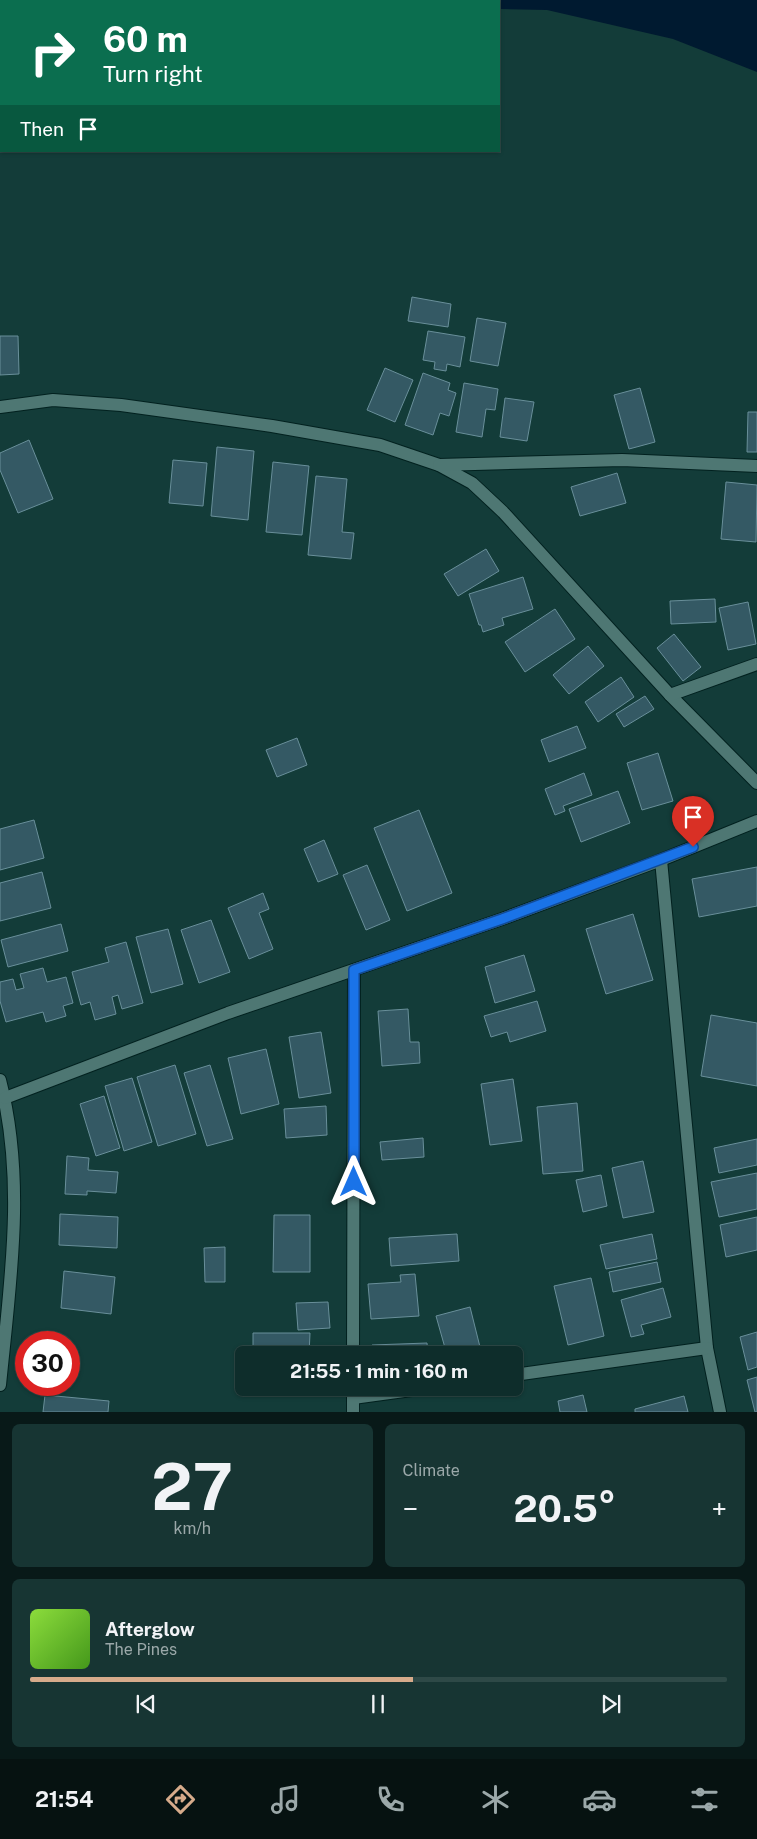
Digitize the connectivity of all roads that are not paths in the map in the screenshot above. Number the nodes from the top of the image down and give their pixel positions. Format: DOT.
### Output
graph roads {
  1 [pos="0,407"];
  2 [pos="439,465"];
  3 [pos="757,466"];
  4 [pos="757,664"];
  5 [pos="670,696"];
  6 [pos="757,783"];
  7 [pos="757,821"];
  8 [pos="661,860"];
  9 [pos="354,970"];
  10 [pos="0,1080"];
  11 [pos="5,1098"];
  12 [pos="353,1346"];
  13 [pos="707,1348"];
  14 [pos="523,1374"];
  15 [pos="0,1385"];
  16 [pos="353,1396"];
  17 [pos="353,1412"];
  18 [pos="720,1412"];
  1 -- 2 [label="street"];
  2 -- 3 [label="street"];
  2 -- 5 [label="street"];
  4 -- 5 [label="street"];
  5 -- 6 [label="street"];
  7 -- 8 [label="street"];
  8 -- 9 [label="street"];
  8 -- 13 [label="street"];
  9 -- 11 [label="street"];
  9 -- 12 [label="street"];
  10 -- 11 [label="street"];
  11 -- 15 [label="street"];
  13 -- 14 [label="street"];
  13 -- 18 [label="street"];
  16 -- 17 [label="street"];
}
